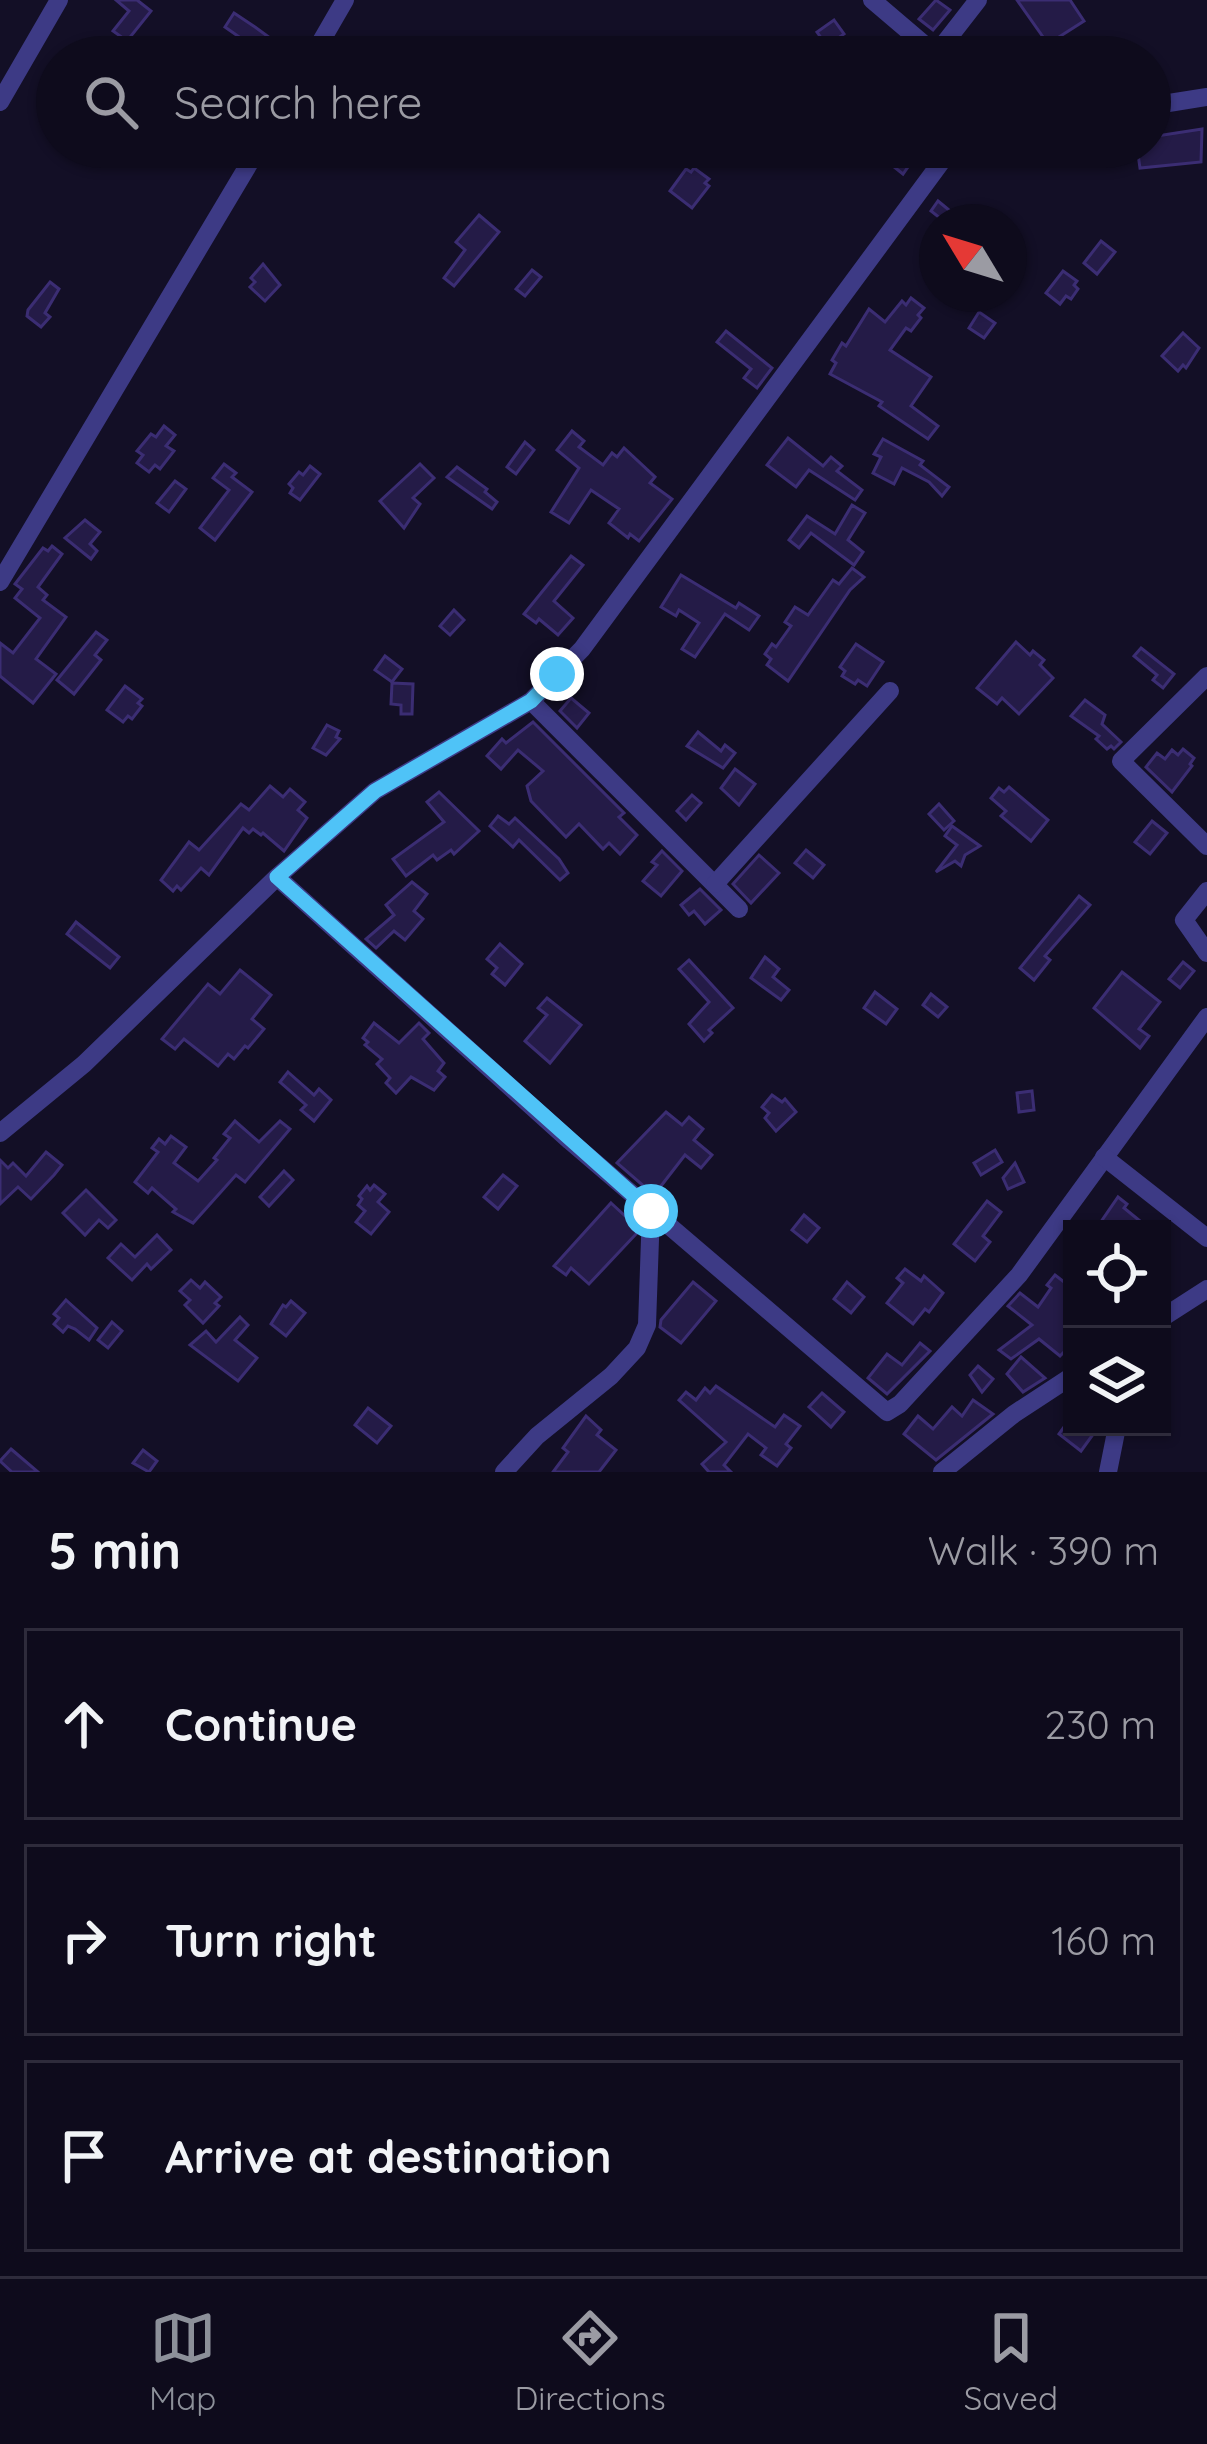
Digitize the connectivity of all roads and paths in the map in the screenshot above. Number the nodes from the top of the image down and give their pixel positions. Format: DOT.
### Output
graph roads {
  1 [pos="59,0"];
  2 [pos="345,0"];
  3 [pos="872,0"];
  4 [pos="978,0"];
  5 [pos="38,36"];
  6 [pos="324,36"];
  7 [pos="915,36"];
  8 [pos="952,36"];
  9 [pos="36,40"];
  10 [pos="1207,97"];
  11 [pos="0,102"];
  12 [pos="1171,103"];
  13 [pos="246,168"];
  14 [pos="936,168"];
  15 [pos="0,582"];
  16 [pos="1207,676"];
  17 [pos="890,692"];
  18 [pos="531,701"];
  19 [pos="1207,846"];
  20 [pos="277,877"];
  21 [pos="715,884"];
  22 [pos="1207,891"];
  23 [pos="739,909"];
  24 [pos="1207,953"];
  25 [pos="1207,1016"];
  26 [pos="0,1133"];
  27 [pos="1103,1156"];
  28 [pos="651,1211"];
  29 [pos="1207,1238"];
  30 [pos="1207,1289"];
  31 [pos="1171,1312"];
  32 [pos="1063,1382"];
  33 [pos="1116,1436"];
  34 [pos="504,1472"];
  35 [pos="942,1472"];
  36 [pos="1108,1472"];
  1 -- 5 [label="street"];
  2 -- 6 [label="street"];
  3 -- 7 [label="street"];
  4 -- 8 [label="street"];
  9 -- 11 [label="street"];
  10 -- 12 [label="street"];
  13 -- 15 [label="street"];
  14 -- 18 [label="street"];
  16 -- 19 [label="street"];
  17 -- 21 [label="street"];
  18 -- 20 [label="street"];
  18 -- 21 [label="street"];
  20 -- 26 [label="street"];
  20 -- 28 [label="street"];
  21 -- 23 [label="street"];
  22 -- 24 [label="street"];
  25 -- 27 [label="street"];
  27 -- 28 [label="street"];
  27 -- 29 [label="street"];
  28 -- 34 [label="street"];
  30 -- 31 [label="street"];
  32 -- 35 [label="street"];
  33 -- 36 [label="street"];
}
